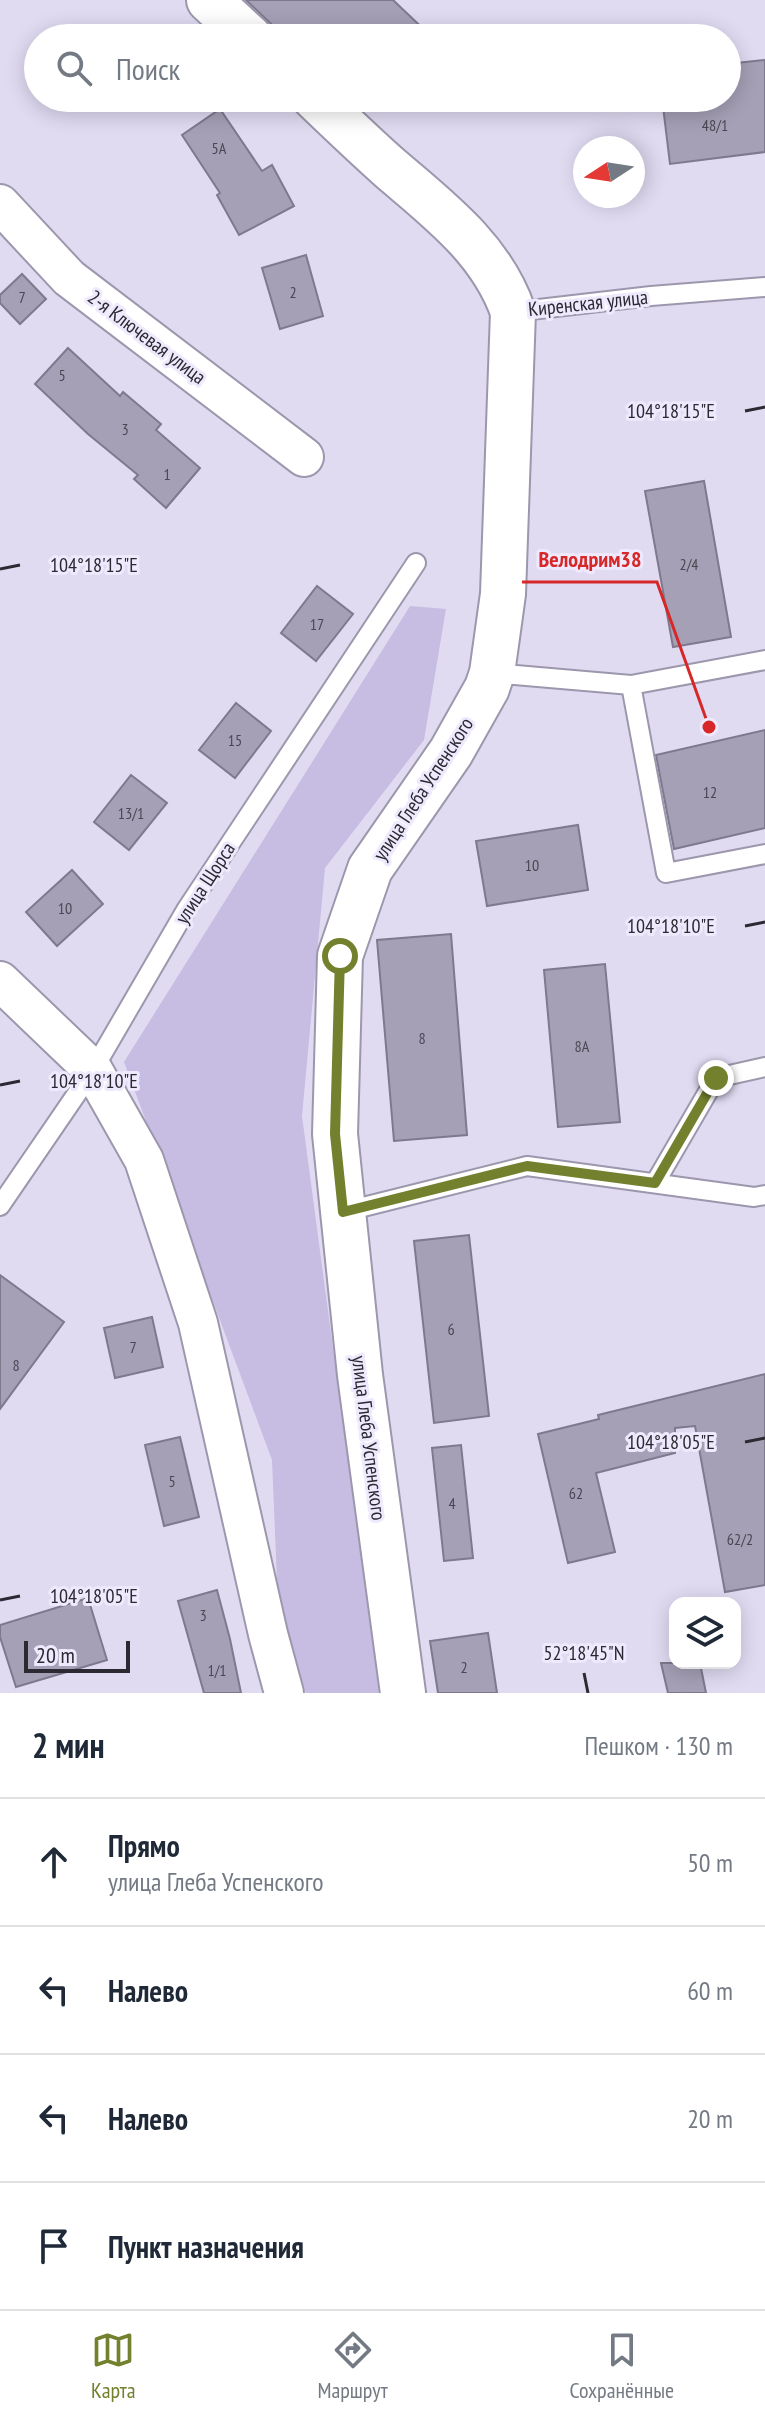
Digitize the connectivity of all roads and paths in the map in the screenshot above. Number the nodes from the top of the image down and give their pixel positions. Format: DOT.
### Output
graph roads {
  1 [pos="209,0"];
  2 [pos="235,24"];
  3 [pos="331,112"];
  4 [pos="0,204"];
  5 [pos="765,287"];
  6 [pos="513,312"];
  7 [pos="304,457"];
  8 [pos="416,563"];
  9 [pos="765,660"];
  10 [pos="492,673"];
  11 [pos="631,685"];
  12 [pos="765,854"];
  13 [pos="0,981"];
  14 [pos="765,1067"];
  15 [pos="93,1070"];
  16 [pos="655,1183"];
  17 [pos="765,1195"];
  18 [pos="0,1206"];
  19 [pos="343,1212"];
  20 [pos="284,1693"];
  21 [pos="403,1693"];
  1 -- 2 [label="street"];
  3 -- 6 [label="street, Киренская улица"];
  4 -- 7 [label="street, 2-я Ключевая улица"];
  5 -- 6 [label="lane, Киренская улица"];
  6 -- 10 [label="street, улица Глеба Успенского"];
  8 -- 15 [label="lane, улица Щорса"];
  9 -- 11 [label="lane"];
  10 -- 11 [label="lane"];
  10 -- 19 [label="street, улица Глеба Успенского"];
  11 -- 12 [label="lane"];
  13 -- 15 [label="street"];
  14 -- 16 [label="lane"];
  15 -- 18 [label="lane, улица Щорса"];
  15 -- 20 [label="street"];
  16 -- 17 [label="lane"];
  16 -- 19 [label="lane"];
  19 -- 21 [label="street, улица Глеба Успенского"];
}
